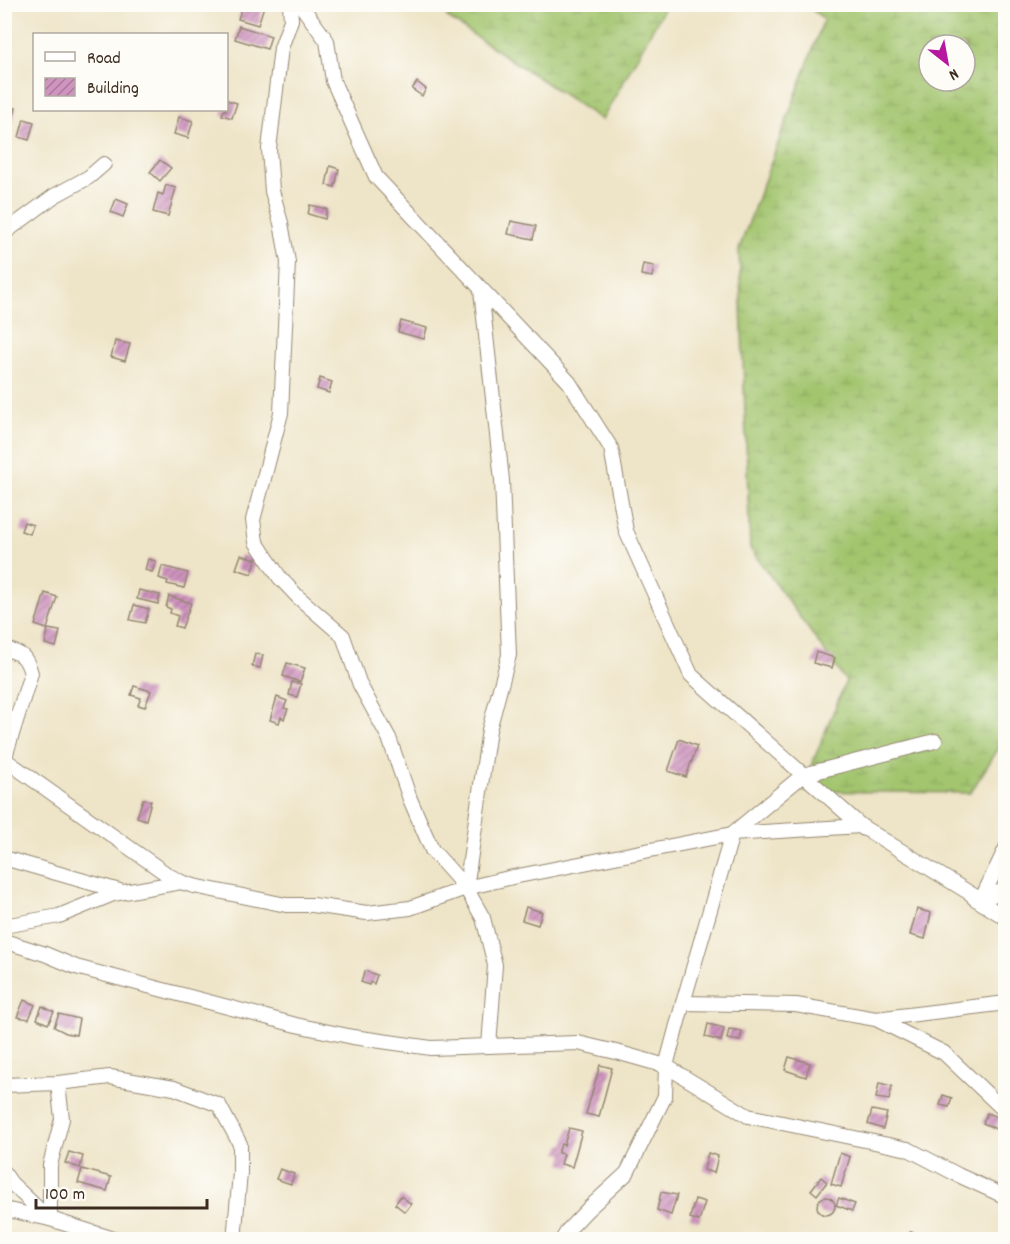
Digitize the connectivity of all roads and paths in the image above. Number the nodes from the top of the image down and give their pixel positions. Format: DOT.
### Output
graph roads {
  1 [pos="290,4"];
  2 [pos="300,4"];
  3 [pos="104,164"];
  4 [pos="4,233"];
  5 [pos="481,290"];
  6 [pos="4,649"];
  7 [pos="934,741"];
  8 [pos="5,759"];
  9 [pos="803,775"];
  10 [pos="861,826"];
  11 [pos="732,834"];
  12 [pos="1005,848"];
  13 [pos="6,860"];
  14 [pos="181,882"];
  15 [pos="466,888"];
  16 [pos="1005,889"];
  17 [pos="125,892"];
  18 [pos="981,900"];
  19 [pos="1005,918"];
  20 [pos="4,926"];
  21 [pos="4,941"];
  22 [pos="683,1003"];
  23 [pos="1005,1003"];
  24 [pos="876,1019"];
  25 [pos="489,1046"];
  26 [pos="666,1066"];
  27 [pos="58,1083"];
  28 [pos="4,1085"];
  29 [pos="1005,1112"];
  30 [pos="4,1173"];
  31 [pos="1005,1197"];
  32 [pos="4,1209"];
  33 [pos="50,1220"];
  34 [pos="117,1239"];
  35 [pos="234,1239"];
  36 [pos="562,1239"];
  1 -- 15 [label="street"];
  2 -- 5 [label="street"];
  3 -- 4 [label="street"];
  5 -- 9 [label="street"];
  5 -- 15 [label="street"];
  6 -- 8 [label="street"];
  7 -- 9 [label="street"];
  8 -- 14 [label="street"];
  9 -- 10 [label="street"];
  9 -- 11 [label="street"];
  10 -- 11 [label="street"];
  10 -- 18 [label="street"];
  10 -- 19 [label="street"];
  11 -- 15 [label="street"];
  11 -- 22 [label="street"];
  12 -- 18 [label="street"];
  13 -- 17 [label="street"];
  14 -- 15 [label="street"];
  14 -- 17 [label="street"];
  15 -- 25 [label="street"];
  16 -- 18 [label="street"];
  17 -- 20 [label="street"];
  21 -- 25 [label="street"];
  22 -- 24 [label="street"];
  22 -- 26 [label="street"];
  23 -- 24 [label="street"];
  24 -- 29 [label="street"];
  25 -- 26 [label="street"];
  26 -- 31 [label="street"];
  26 -- 36 [label="street"];
  27 -- 28 [label="street"];
  27 -- 33 [label="street"];
  27 -- 35 [label="street"];
  30 -- 33 [label="street"];
  32 -- 33 [label="street"];
  33 -- 34 [label="street"];
}
